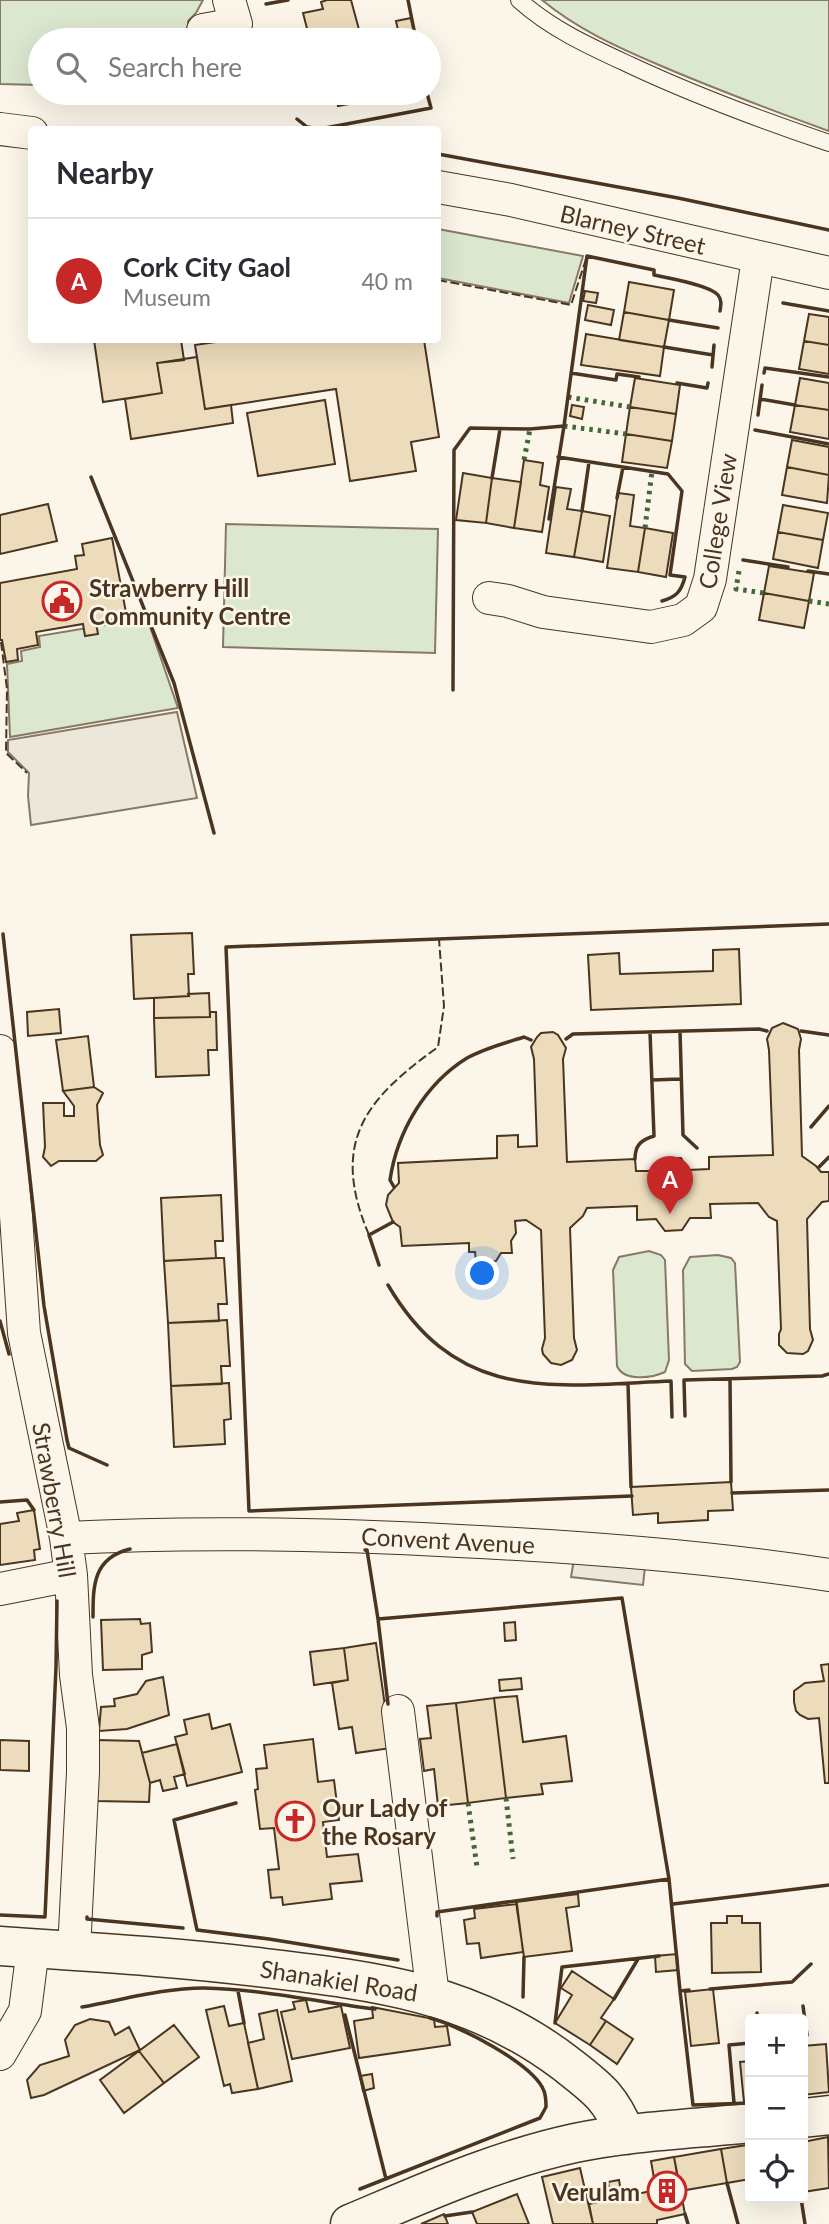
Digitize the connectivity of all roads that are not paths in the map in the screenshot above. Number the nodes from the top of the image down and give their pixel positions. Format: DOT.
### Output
graph roads {
  1 [pos="519,0"];
  2 [pos="232,12"];
  3 [pos="206,28"];
  4 [pos="0,129"];
  5 [pos="28,132"];
  6 [pos="829,143"];
  7 [pos="441,188"];
  8 [pos="758,258"];
  9 [pos="829,273"];
  10 [pos="489,598"];
  11 [pos="0,1051"];
  12 [pos="66,1538"];
  13 [pos="71,1575"];
  14 [pos="829,1575"];
  15 [pos="0,1589"];
  16 [pos="398,1712"];
  17 [pos="16,1947"];
  18 [pos="74,1951"];
  19 [pos="433,1996"];
  20 [pos="0,2054"];
  21 [pos="829,2115"];
  22 [pos="808,2117"];
  23 [pos="745,2123"];
  24 [pos="626,2135"];
  25 [pos="350,2224"];
  1 -- 6 [label="lane"];
  2 -- 3 [label="street"];
  4 -- 5 [label="street"];
  7 -- 8 [label="street, Blarney Street"];
  8 -- 9 [label="street, Blarney Street"];
  8 -- 10 [label="street, College View"];
  11 -- 12 [label="street, Strawberry Hill"];
  12 -- 13 [label="street, Strawberry Hill"];
  12 -- 14 [label="street, Convent Avenue"];
  13 -- 15 [label="street"];
  13 -- 18 [label="street, Strawberry Hill"];
  16 -- 19 [label="street"];
  17 -- 18 [label="street, Shanakiel Road"];
  17 -- 20 [label="street"];
  18 -- 19 [label="street, Shanakiel Road"];
  19 -- 24 [label="street, Shanakiel Road"];
  21 -- 22 [label="street"];
  23 -- 24 [label="street"];
  24 -- 25 [label="street"];
}
